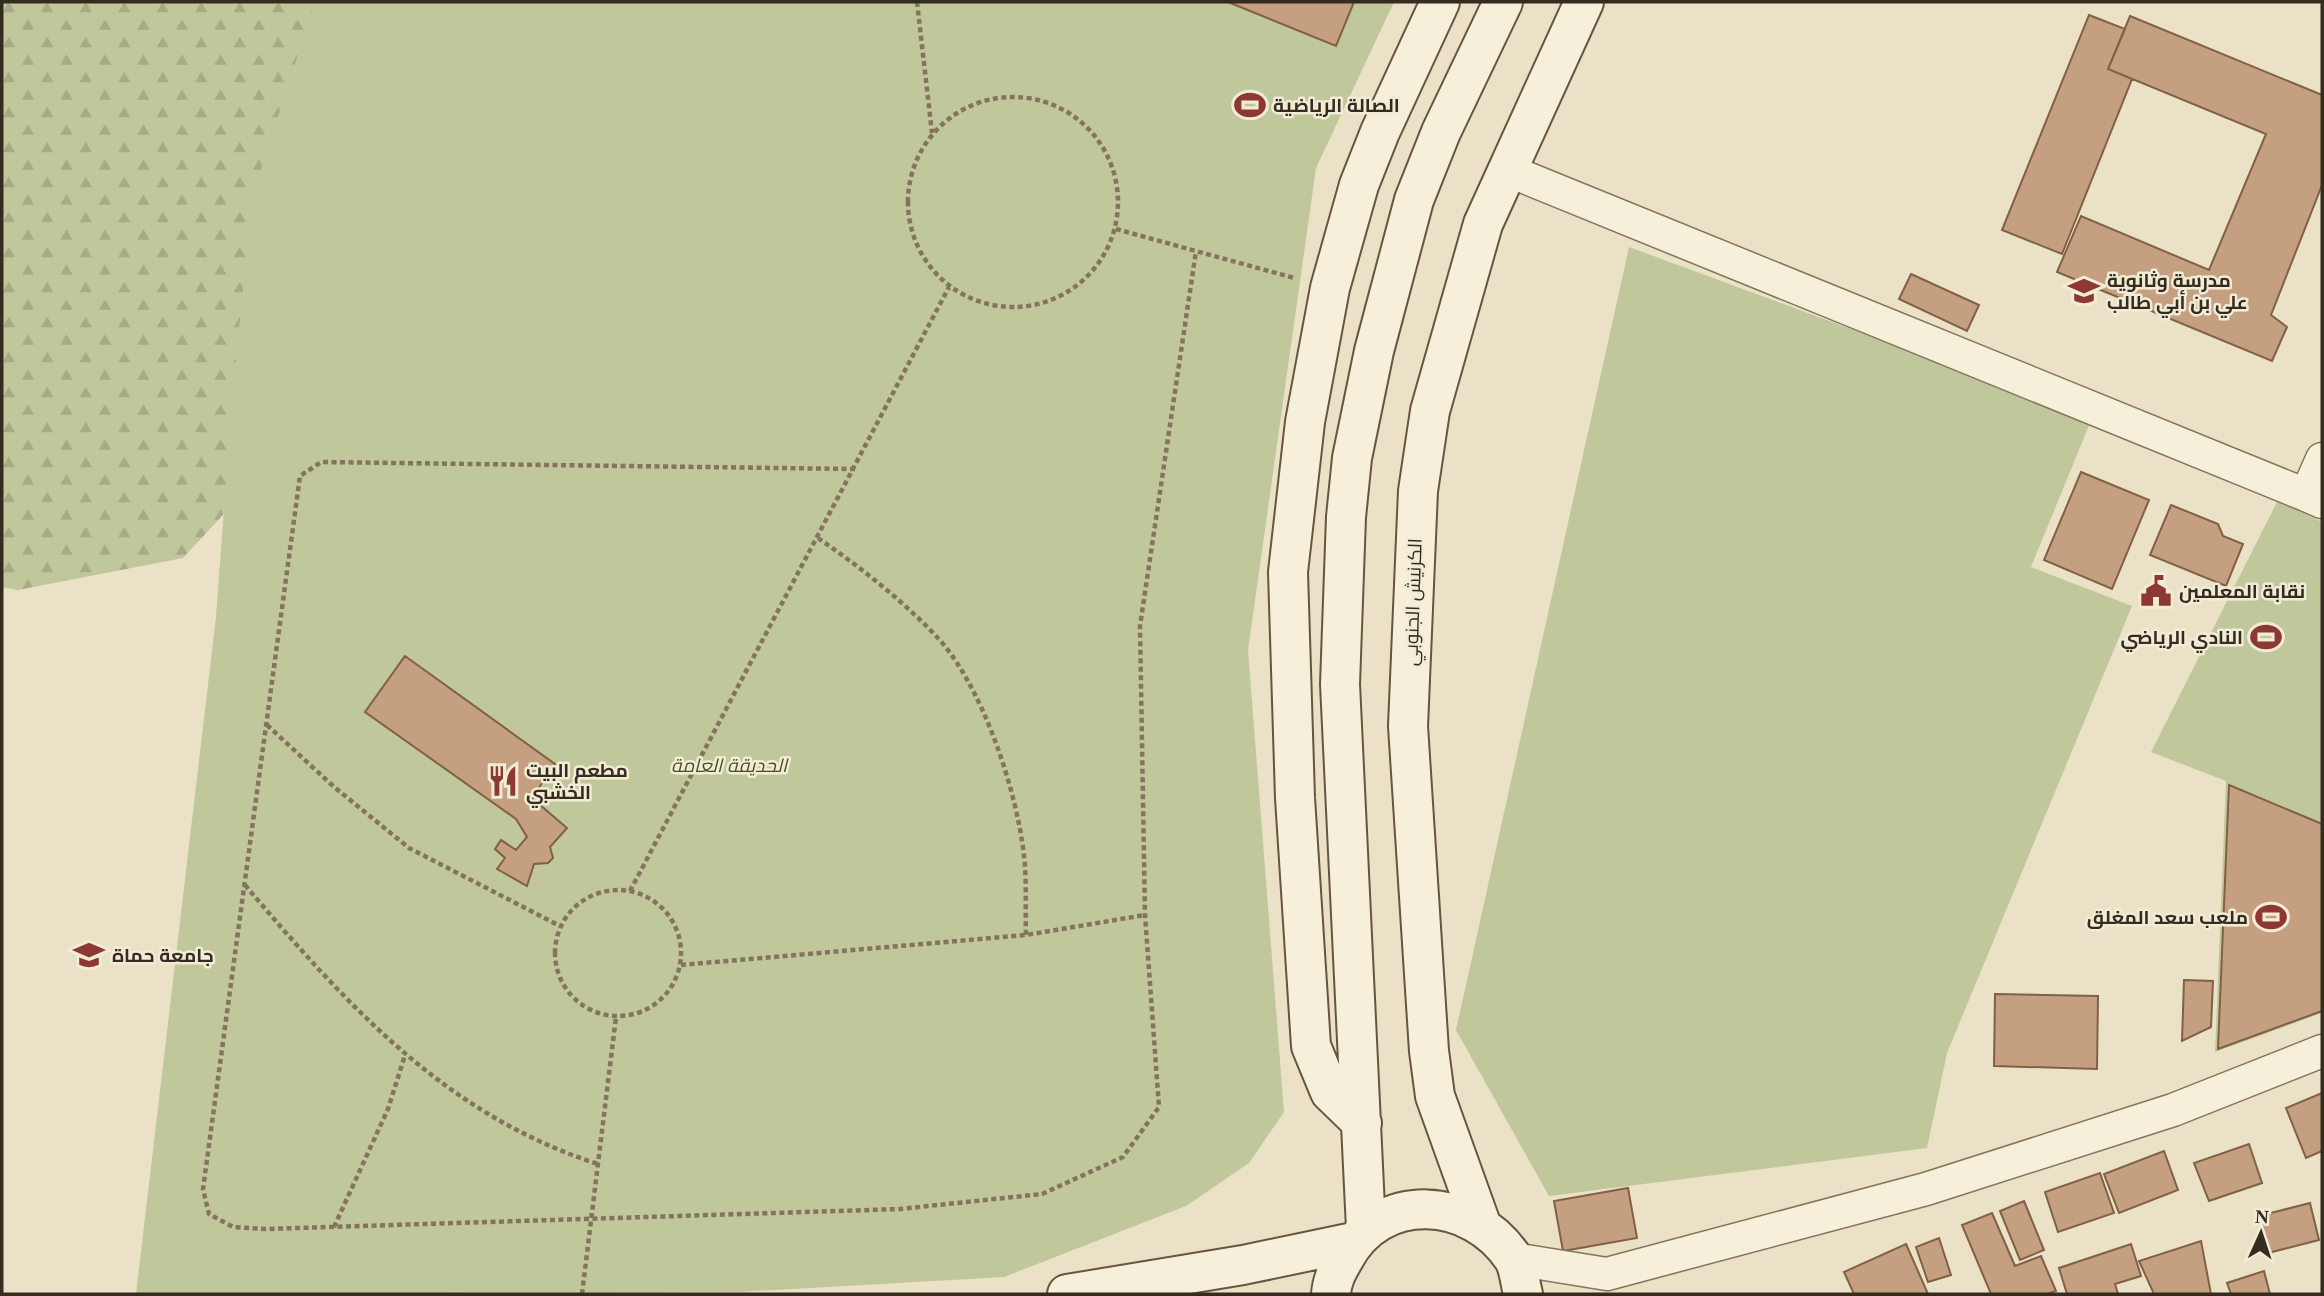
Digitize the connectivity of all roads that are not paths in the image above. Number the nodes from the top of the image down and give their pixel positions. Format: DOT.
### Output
graph roads {
  1 [pos="1440,2"];
  2 [pos="1503,2"];
  3 [pos="1584,2"];
  4 [pos="1507,170"];
  5 [pos="2322,459"];
  6 [pos="2314,498"];
  7 [pos="2322,1051"];
  8 [pos="1363,1123"];
  9 [pos="1481,1224"];
  10 [pos="1359,1236"];
  11 [pos="1518,1277"];
  12 [pos="1067,1294"];
  13 [pos="1331,1294"];
  1 -- 8 [label="main road"];
  2 -- 8 [label="main road"];
  3 -- 4 [label="main road, الكرنيش الجنوبي"];
  4 -- 6 [label="street"];
  4 -- 9 [label="main road, الكرنيش الجنوبي"];
  5 -- 6 [label="street"];
  7 -- 11 [label="street"];
  8 -- 10 [label="main road"];
  9 -- 10 [label="main road"];
  9 -- 11 [label="main road"];
  10 -- 12 [label="main road"];
  10 -- 13 [label="main road"];
}
